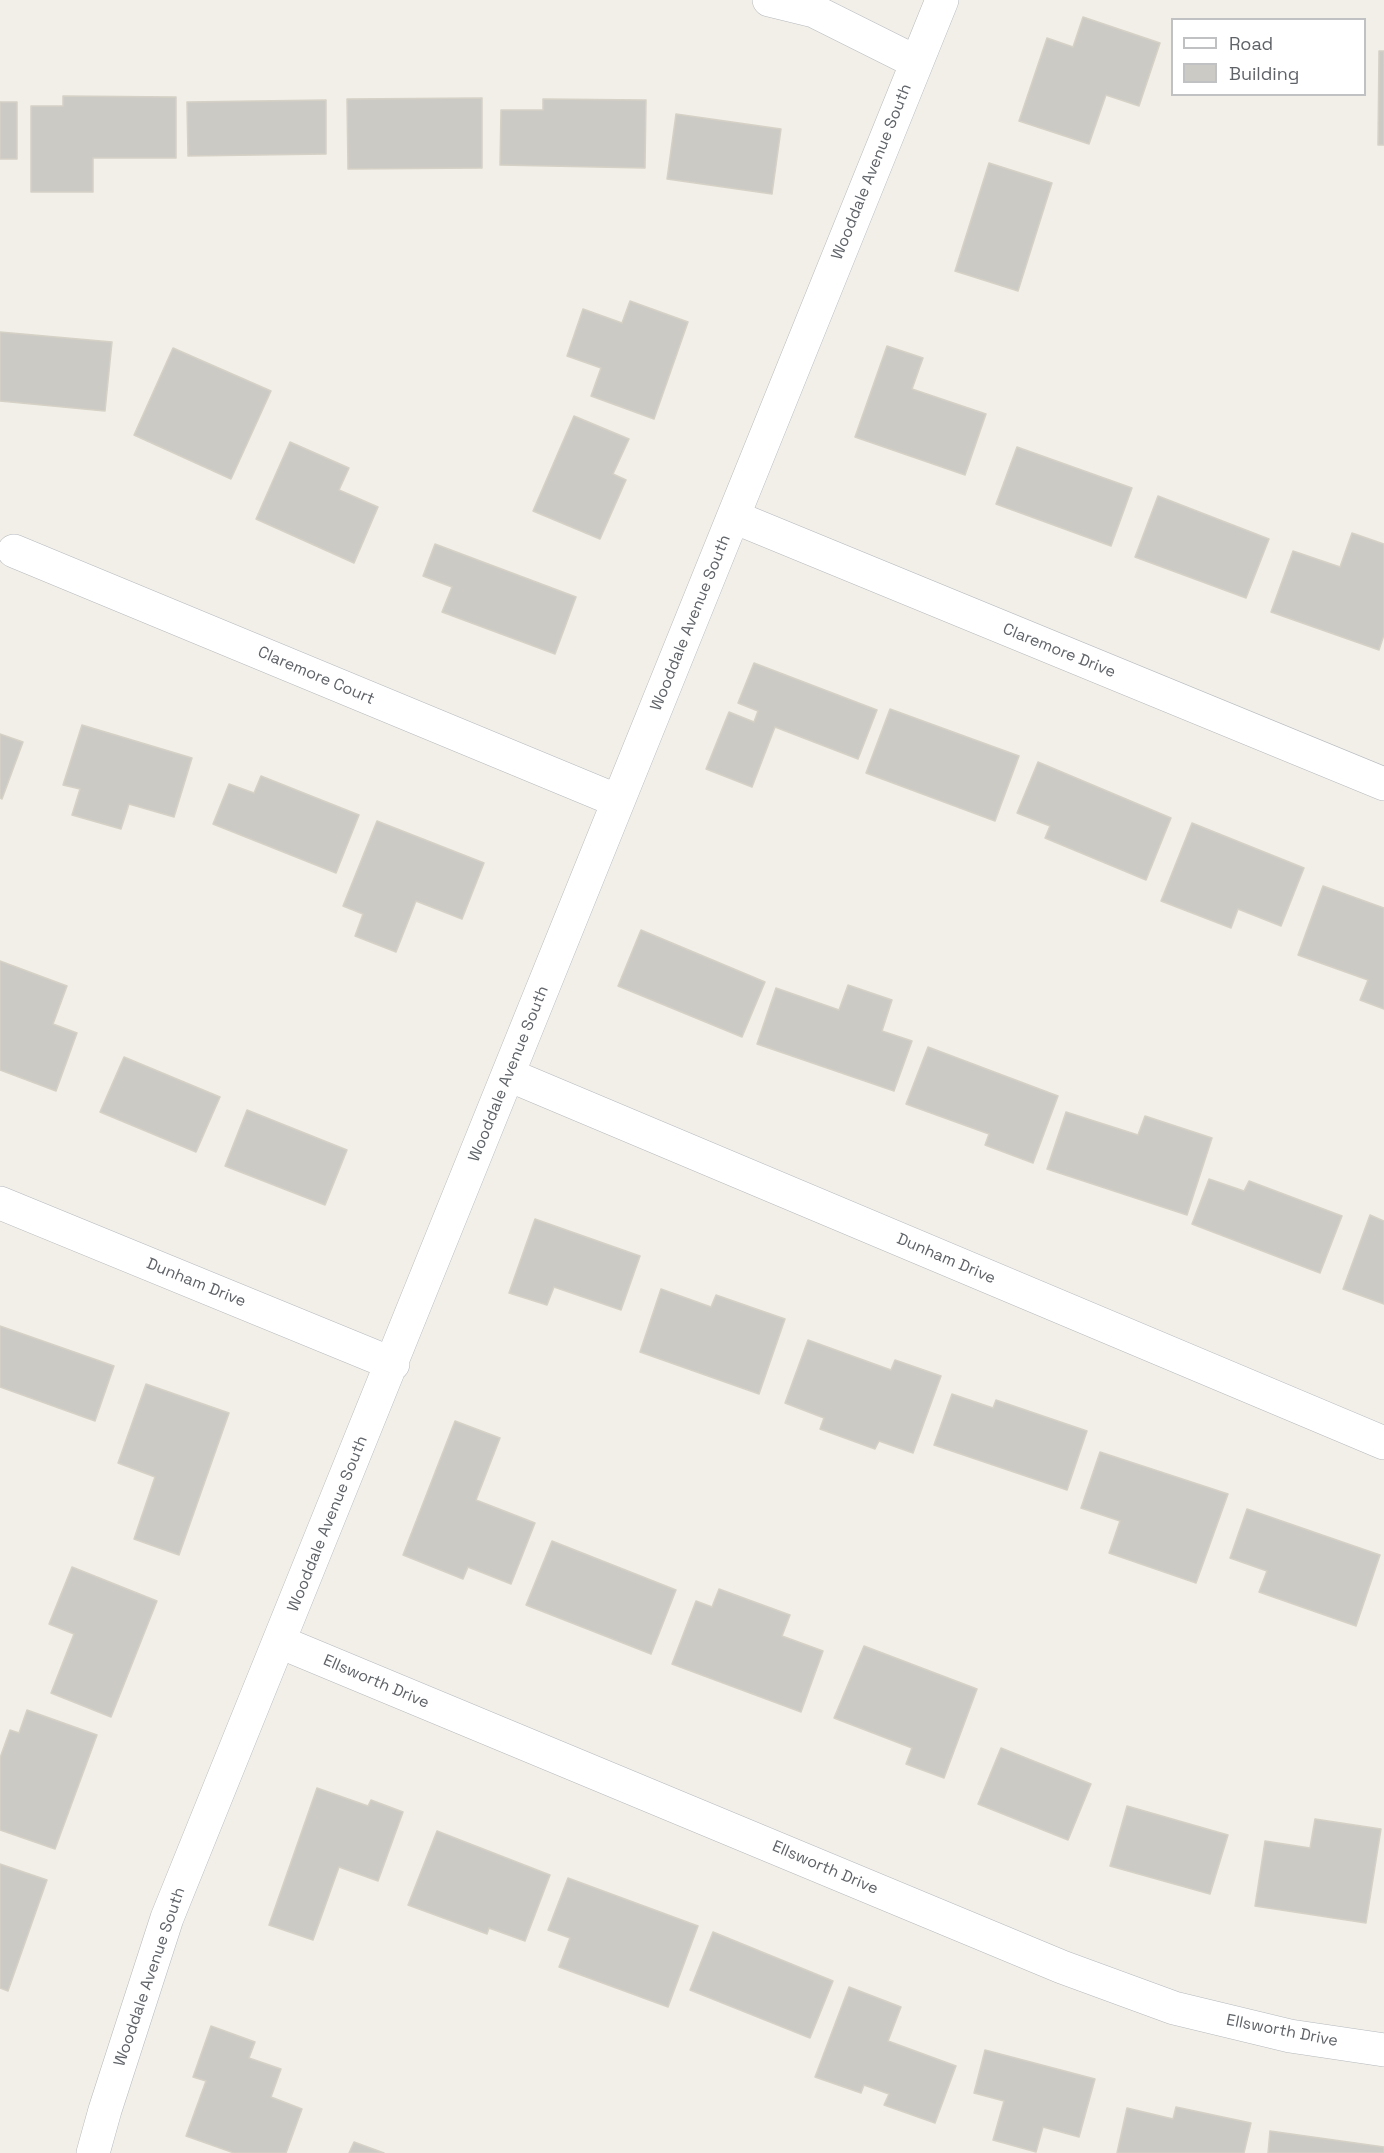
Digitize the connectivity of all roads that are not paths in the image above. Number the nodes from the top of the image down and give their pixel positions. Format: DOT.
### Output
graph roads {
  1 [pos="769,0"];
  2 [pos="942,0"];
  3 [pos="916,62"];
  4 [pos="734,517"];
  5 [pos="14,551"];
  6 [pos="1384,784"];
  7 [pos="618,801"];
  8 [pos="509,1075"];
  9 [pos="0,1203"];
  10 [pos="393,1364"];
  11 [pos="1384,1443"];
  12 [pos="280,1642"];
  13 [pos="1384,2050"];
  14 [pos="93,2153"];
  1 -- 3 [label="street"];
  2 -- 3 [label="street, Wooddale Avenue South"];
  3 -- 4 [label="street, Wooddale Avenue South"];
  4 -- 6 [label="street, Claremore Drive"];
  4 -- 7 [label="street, Wooddale Avenue South"];
  5 -- 7 [label="street, Claremore Court"];
  7 -- 8 [label="street, Wooddale Avenue South"];
  8 -- 10 [label="street, Wooddale Avenue South"];
  8 -- 11 [label="street, Dunham Drive"];
  9 -- 10 [label="street, Dunham Drive"];
  10 -- 12 [label="street, Wooddale Avenue South"];
  12 -- 13 [label="street, Ellsworth Drive"];
  12 -- 14 [label="street, Wooddale Avenue South"];
}
